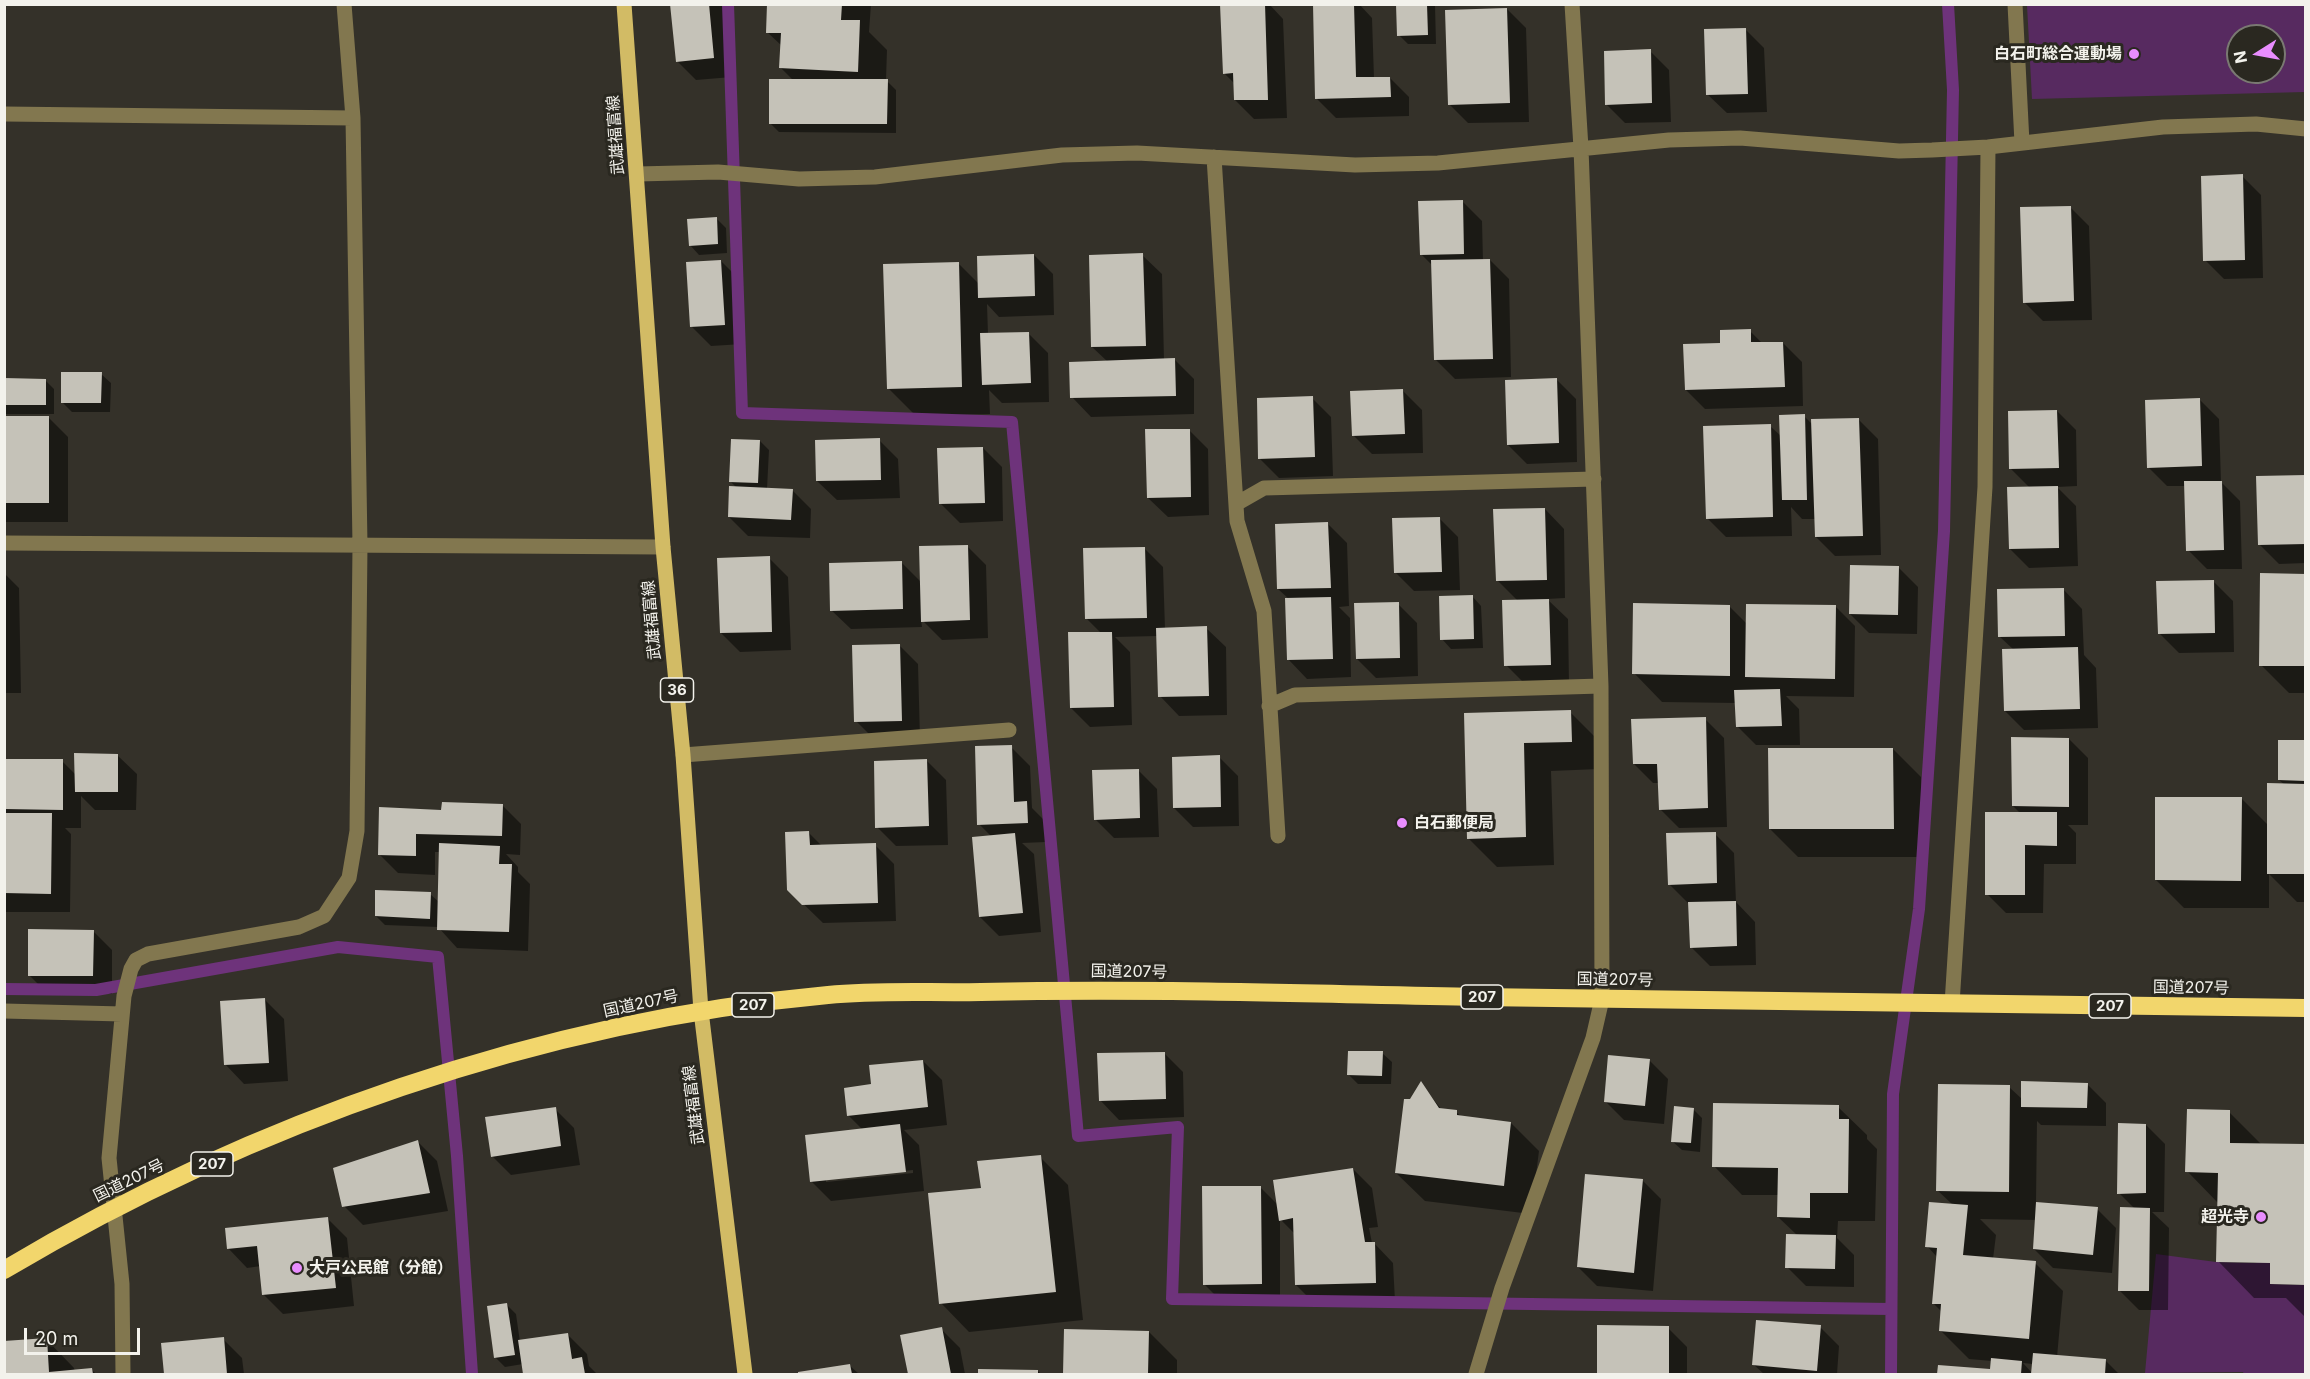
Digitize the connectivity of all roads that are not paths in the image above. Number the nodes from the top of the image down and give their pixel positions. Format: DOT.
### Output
graph roads {
  1 [pos="344,4"];
  2 [pos="624,4"];
  3 [pos="1572,4"];
  4 [pos="2015,4"];
  5 [pos="4,114"];
  6 [pos="353,118"];
  7 [pos="2306,129"];
  8 [pos="2022,143"];
  9 [pos="1988,147"];
  10 [pos="1581,148"];
  11 [pos="1214,157"];
  12 [pos="638,174"];
  13 [pos="1594,479"];
  14 [pos="1236,504"];
  15 [pos="4,543"];
  16 [pos="360,545"];
  17 [pos="663,547"];
  18 [pos="1601,686"];
  19 [pos="1269,706"];
  20 [pos="1009,730"];
  21 [pos="683,754"];
  22 [pos="1278,836"];
  23 [pos="1602,999"];
  24 [pos="1952,1004"];
  25 [pos="2306,1008"];
  26 [pos="4,1011"];
  27 [pos="701,1011"];
  28 [pos="122,1014"];
  29 [pos="113,1209"];
  30 [pos="4,1270"];
  31 [pos="123,1374"];
  32 [pos="745,1374"];
  33 [pos="1476,1374"];
  1 -- 6 [label="street"];
  2 -- 12 [label="main road, 武雄福富線 / 36"];
  3 -- 10 [label="street"];
  4 -- 8 [label="street"];
  5 -- 6 [label="street"];
  6 -- 16 [label="street"];
  7 -- 8 [label="street"];
  8 -- 9 [label="street"];
  9 -- 10 [label="street"];
  9 -- 24 [label="street"];
  10 -- 11 [label="street"];
  10 -- 13 [label="street"];
  11 -- 12 [label="street"];
  11 -- 14 [label="street"];
  12 -- 17 [label="main road, 武雄福富線 / 36"];
  13 -- 14 [label="street"];
  13 -- 18 [label="street"];
  14 -- 19 [label="street"];
  15 -- 16 [label="street"];
  16 -- 17 [label="street"];
  16 -- 28 [label="street"];
  17 -- 21 [label="main road, 武雄福富線 / 36"];
  18 -- 19 [label="street"];
  18 -- 23 [label="street"];
  19 -- 22 [label="street"];
  20 -- 21 [label="street"];
  21 -- 27 [label="main road, 武雄福富線 / 36"];
  23 -- 24 [label="highway, 国道207号 / 207"];
  23 -- 27 [label="highway, 国道207号 / 207"];
  23 -- 33 [label="street"];
  24 -- 25 [label="highway, 国道207号 / 207"];
  26 -- 28 [label="street"];
  27 -- 29 [label="highway, 国道207号 / 207"];
  27 -- 32 [label="main road, 武雄福富線 / 36"];
  28 -- 29 [label="street"];
  29 -- 30 [label="highway, 国道207号 / 207"];
  29 -- 31 [label="street"];
}
